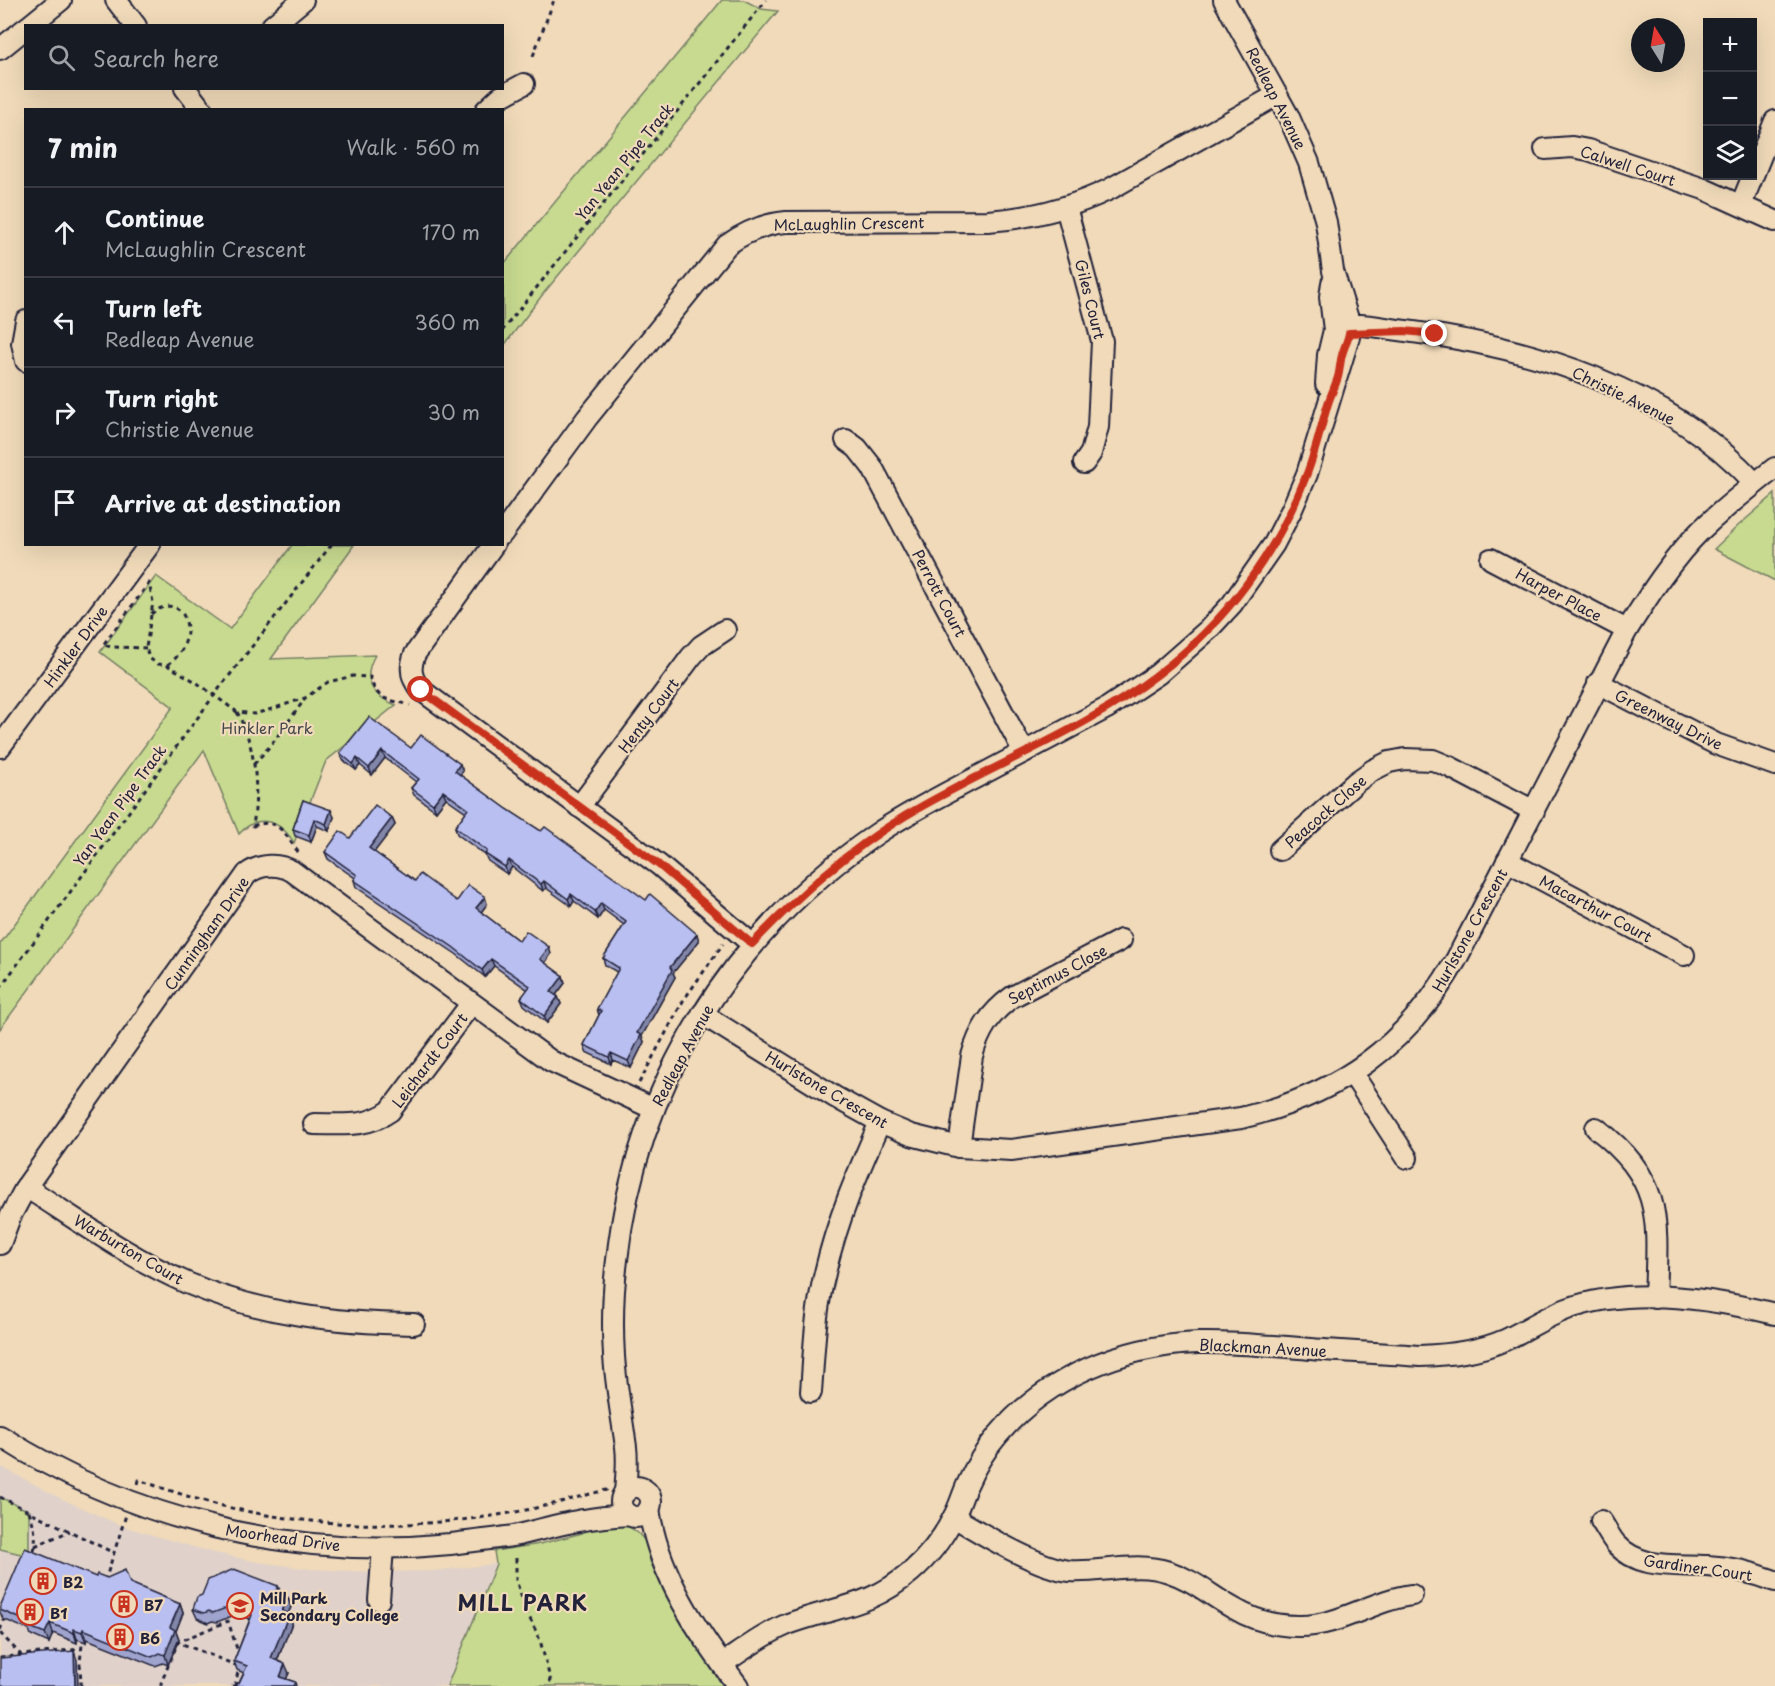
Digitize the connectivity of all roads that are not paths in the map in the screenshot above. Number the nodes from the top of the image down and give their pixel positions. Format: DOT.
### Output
graph roads {
  1 [pos="61,0"];
  2 [pos="116,0"];
  3 [pos="303,0"];
  4 [pos="1224,0"];
  5 [pos="31,24"];
  6 [pos="134,24"];
  7 [pos="274,24"];
  8 [pos="24,30"];
  9 [pos="0,49"];
  10 [pos="524,84"];
  11 [pos="190,90"];
  12 [pos="1277,95"];
  13 [pos="201,108"];
  14 [pos="488,108"];
  15 [pos="1775,121"];
  16 [pos="1545,148"];
  17 [pos="1741,205"];
  18 [pos="1066,207"];
  19 [pos="1775,221"];
  20 [pos="1344,329"];
  21 [pos="24,332"];
  22 [pos="24,352"];
  23 [pos="846,440"];
  24 [pos="1084,463"];
  25 [pos="1775,468"];
  26 [pos="1755,483"];
  27 [pos="504,531"];
  28 [pos="149,546"];
  29 [pos="493,546"];
  30 [pos="1491,559"];
  31 [pos="725,630"];
  32 [pos="1627,630"];
  33 [pos="1598,683"];
  34 [pos="0,747"];
  35 [pos="1024,752"];
  36 [pos="1775,765"];
  37 [pos="579,807"];
  38 [pos="1534,811"];
  39 [pos="1280,850"];
  40 [pos="1507,861"];
  41 [pos="1120,940"];
  42 [pos="752,944"];
  43 [pos="1684,955"];
  44 [pos="471,1004"];
  45 [pos="702,1014"];
  46 [pos="1352,1073"];
  47 [pos="654,1109"];
  48 [pos="880,1122"];
  49 [pos="314,1124"];
  50 [pos="1596,1128"];
  51 [pos="959,1147"];
  52 [pos="1407,1158"];
  53 [pos="26,1187"];
  54 [pos="0,1244"];
  55 [pos="1655,1297"];
  56 [pos="1775,1314"];
  57 [pos="414,1324"];
  58 [pos="811,1392"];
  59 [pos="0,1436"];
  60 [pos="629,1502"];
  61 [pos="954,1517"];
  62 [pos="1601,1521"];
  63 [pos="383,1548"];
  64 [pos="659,1551"];
  65 [pos="1775,1581"];
  66 [pos="1412,1595"];
  67 [pos="379,1600"];
  68 [pos="722,1664"];
  69 [pos="738,1686"];
  1 -- 5 [label="street"];
  2 -- 6 [label="street"];
  3 -- 7 [label="street"];
  4 -- 12 [label="street, Redleap Avenue"];
  8 -- 9 [label="street"];
  10 -- 14 [label="street"];
  11 -- 13 [label="street"];
  12 -- 18 [label="street, McLaughlin Crescent"];
  12 -- 20 [label="street, Redleap Avenue"];
  15 -- 17 [label="street"];
  16 -- 17 [label="street, Calwell Court"];
  17 -- 19 [label="street, Calwell Court"];
  18 -- 24 [label="street, Giles Court"];
  18 -- 27 [label="street, McLaughlin Crescent"];
  20 -- 26 [label="street, Christie Avenue"];
  20 -- 35 [label="street, Redleap Avenue"];
  21 -- 22 [label="street"];
  23 -- 35 [label="street, Perrott Court"];
  25 -- 26 [label="street, Hurlstone Crescent"];
  26 -- 32 [label="street, Hurlstone Crescent"];
  28 -- 34 [label="street, Hinkler Drive"];
  29 -- 37 [label="street"];
  30 -- 32 [label="street, Harper Place"];
  31 -- 37 [label="street, Henty Court"];
  32 -- 33 [label="street, Hurlstone Crescent"];
  33 -- 36 [label="street, Greenway Drive"];
  33 -- 38 [label="street, Hurlstone Crescent"];
  35 -- 42 [label="street, Redleap Avenue"];
  37 -- 42 [label="street"];
  38 -- 39 [label="street, Peacock Close"];
  38 -- 40 [label="street, Hurlstone Crescent"];
  40 -- 43 [label="street, Macarthur Court"];
  40 -- 46 [label="street, Hurlstone Crescent"];
  41 -- 51 [label="street, Septimus Close"];
  42 -- 45 [label="street, Redleap Avenue"];
  44 -- 47 [label="street, Cunningham Drive"];
  44 -- 49 [label="street, Leichardt Court"];
  44 -- 53 [label="street, Cunningham Drive"];
  45 -- 47 [label="street, Redleap Avenue"];
  45 -- 48 [label="street, Hurlstone Crescent"];
  46 -- 51 [label="street, Hurlstone Crescent"];
  46 -- 52 [label="street"];
  47 -- 60 [label="street, Redleap Avenue"];
  48 -- 51 [label="street, Hurlstone Crescent"];
  48 -- 58 [label="street"];
  50 -- 55 [label="street"];
  53 -- 54 [label="street, Cunningham Drive"];
  53 -- 57 [label="street, Warburton Court"];
  55 -- 56 [label="street, Blackman Avenue"];
  55 -- 61 [label="street, Blackman Avenue"];
  59 -- 63 [label="street, Moorhead Drive"];
  60 -- 63 [label="street, Moorhead Drive"];
  60 -- 64 [label="street, Redleap Avenue"];
  60 -- 64 [label="street, Redleap Avenue"];
  61 -- 66 [label="street"];
  61 -- 68 [label="street, Blackman Avenue"];
  62 -- 65 [label="street, Gardiner Court"];
  63 -- 67 [label="street"];
  64 -- 68 [label="street, Redleap Avenue"];
  68 -- 69 [label="street, Redleap Avenue"];
}
